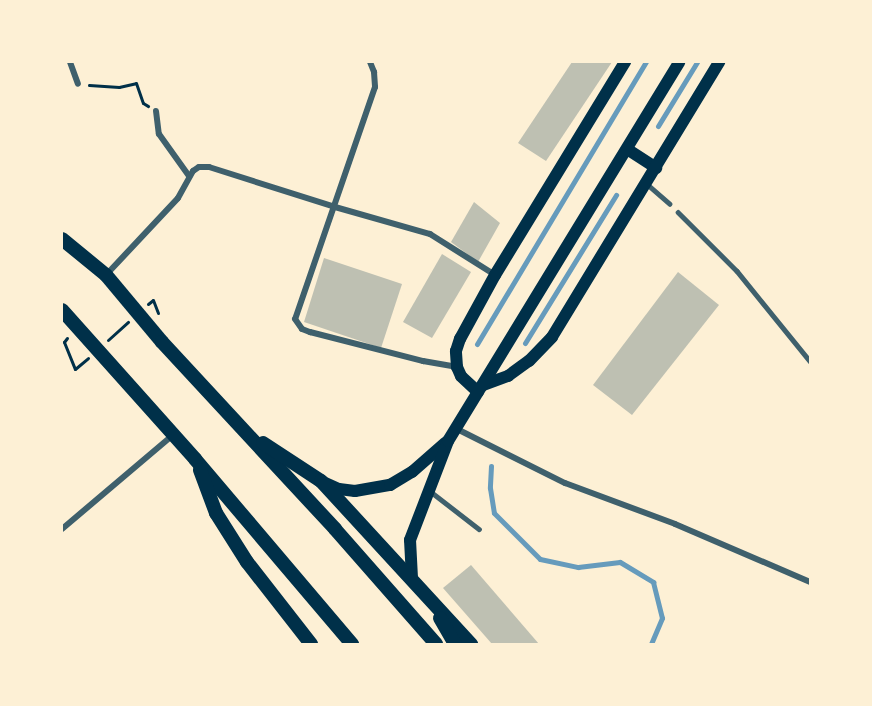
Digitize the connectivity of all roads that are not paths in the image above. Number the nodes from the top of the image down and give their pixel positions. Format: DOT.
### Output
graph roads {
  1 [pos="70,62"];
  2 [pos="370,62"];
  3 [pos="626,62"];
  4 [pos="679,62"];
  5 [pos="719,62"];
  6 [pos="78,84"];
  7 [pos="156,111"];
  8 [pos="627,149"];
  9 [pos="656,168"];
  10 [pos="189,176"];
  11 [pos="647,184"];
  12 [pos="670,204"];
  13 [pos="335,207"];
  14 [pos="678,212"];
  15 [pos="62,239"];
  16 [pos="106,275"];
  17 [pos="495,275"];
  18 [pos="62,310"];
  19 [pos="810,361"];
  20 [pos="457,367"];
  21 [pos="480,388"];
  22 [pos="455,428"];
  23 [pos="244,431"];
  24 [pos="174,434"];
  25 [pos="448,441"];
  26 [pos="195,459"];
  27 [pos="321,481"];
  28 [pos="428,489"];
  29 [pos="62,529"];
  30 [pos="479,529"];
  31 [pos="412,578"];
  32 [pos="810,582"];
  33 [pos="425,592"];
  34 [pos="311,645"];
  35 [pos="352,645"];
  36 [pos="436,645"];
  37 [pos="455,645"];
  38 [pos="471,645"];
  1 -- 6 [label="street"];
  2 -- 13 [label="street"];
  3 -- 17 [label="main road"];
  4 -- 8 [label="main road"];
  5 -- 9 [label="main road"];
  7 -- 10 [label="street"];
  8 -- 9 [label="main road"];
  8 -- 21 [label="main road"];
  9 -- 11 [label="main road"];
  10 -- 13 [label="street"];
  10 -- 16 [label="street"];
  11 -- 12 [label="lane"];
  11 -- 21 [label="main road"];
  13 -- 17 [label="street"];
  13 -- 20 [label="street"];
  14 -- 19 [label="lane"];
  15 -- 16 [label="main road"];
  16 -- 23 [label="main road"];
  17 -- 20 [label="main road"];
  18 -- 24 [label="main road"];
  20 -- 21 [label="main road"];
  21 -- 22 [label="main road"];
  22 -- 25 [label="main road"];
  22 -- 32 [label="street"];
  23 -- 27 [label="main road"];
  23 -- 36 [label="main road"];
  24 -- 26 [label="main road"];
  24 -- 29 [label="street"];
  25 -- 27 [label="main road"];
  25 -- 28 [label="main road"];
  26 -- 34 [label="main road"];
  26 -- 35 [label="main road"];
  27 -- 31 [label="main road"];
  28 -- 30 [label="lane"];
  28 -- 31 [label="main road"];
  31 -- 33 [label="main road"];
  33 -- 37 [label="main road"];
  33 -- 38 [label="main road"];
}
